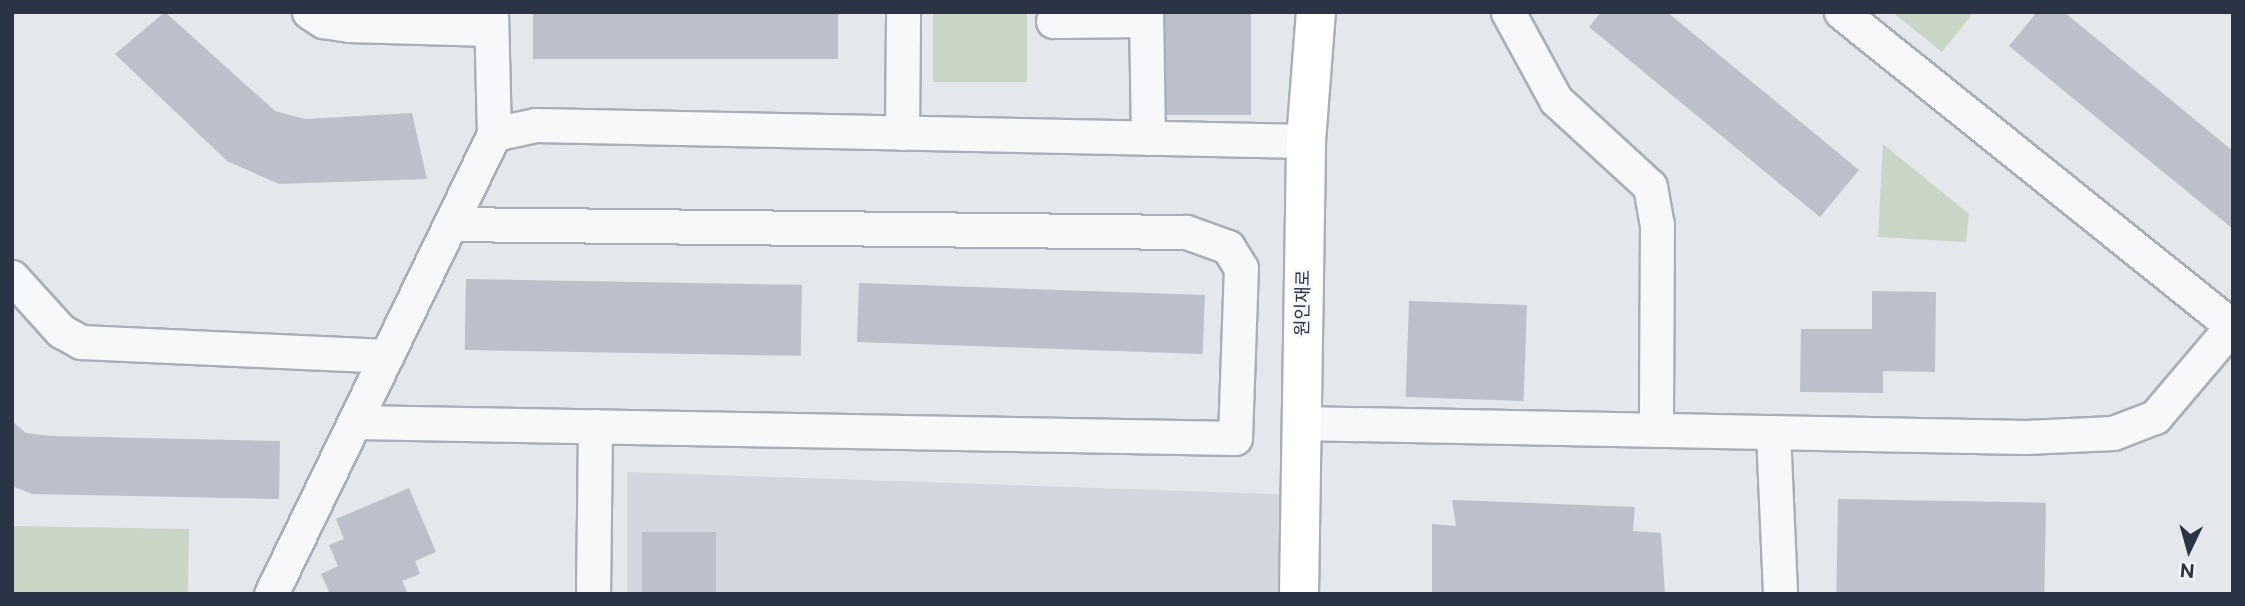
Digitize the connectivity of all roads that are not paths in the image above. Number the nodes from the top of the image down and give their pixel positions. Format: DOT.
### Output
graph roads {
  1 [pos="309,12"];
  2 [pos="903,12"];
  3 [pos="1316,12"];
  4 [pos="1508,12"];
  5 [pos="1841,12"];
  6 [pos="1146,16"];
  7 [pos="491,21"];
  8 [pos="1053,21"];
  9 [pos="902,133"];
  10 [pos="494,134"];
  11 [pos="1148,138"];
  12 [pos="1306,141"];
  13 [pos="452,223"];
  14 [pos="12,277"];
  15 [pos="2232,325"];
  16 [pos="387,356"];
  17 [pos="355,422"];
  18 [pos="1301,423"];
  19 [pos="595,426"];
  20 [pos="1656,430"];
  21 [pos="1773,432"];
  22 [pos="271,594"];
  23 [pos="593,594"];
  24 [pos="1298,594"];
  25 [pos="1780,594"];
  1 -- 7 [label="street"];
  2 -- 9 [label="street"];
  3 -- 12 [label="main road, 원인재로"];
  4 -- 20 [label="street"];
  5 -- 15 [label="street"];
  6 -- 8 [label="street"];
  6 -- 11 [label="street"];
  7 -- 10 [label="street"];
  9 -- 10 [label="street"];
  9 -- 11 [label="street"];
  10 -- 13 [label="street"];
  11 -- 12 [label="street"];
  12 -- 18 [label="main road, 원인재로"];
  13 -- 16 [label="street"];
  13 -- 19 [label="street"];
  14 -- 16 [label="street"];
  15 -- 21 [label="street"];
  16 -- 17 [label="street"];
  17 -- 19 [label="street"];
  17 -- 22 [label="street"];
  18 -- 20 [label="street"];
  18 -- 24 [label="main road, 원인재로"];
  19 -- 23 [label="street"];
  20 -- 21 [label="street"];
  21 -- 25 [label="street"];
}
